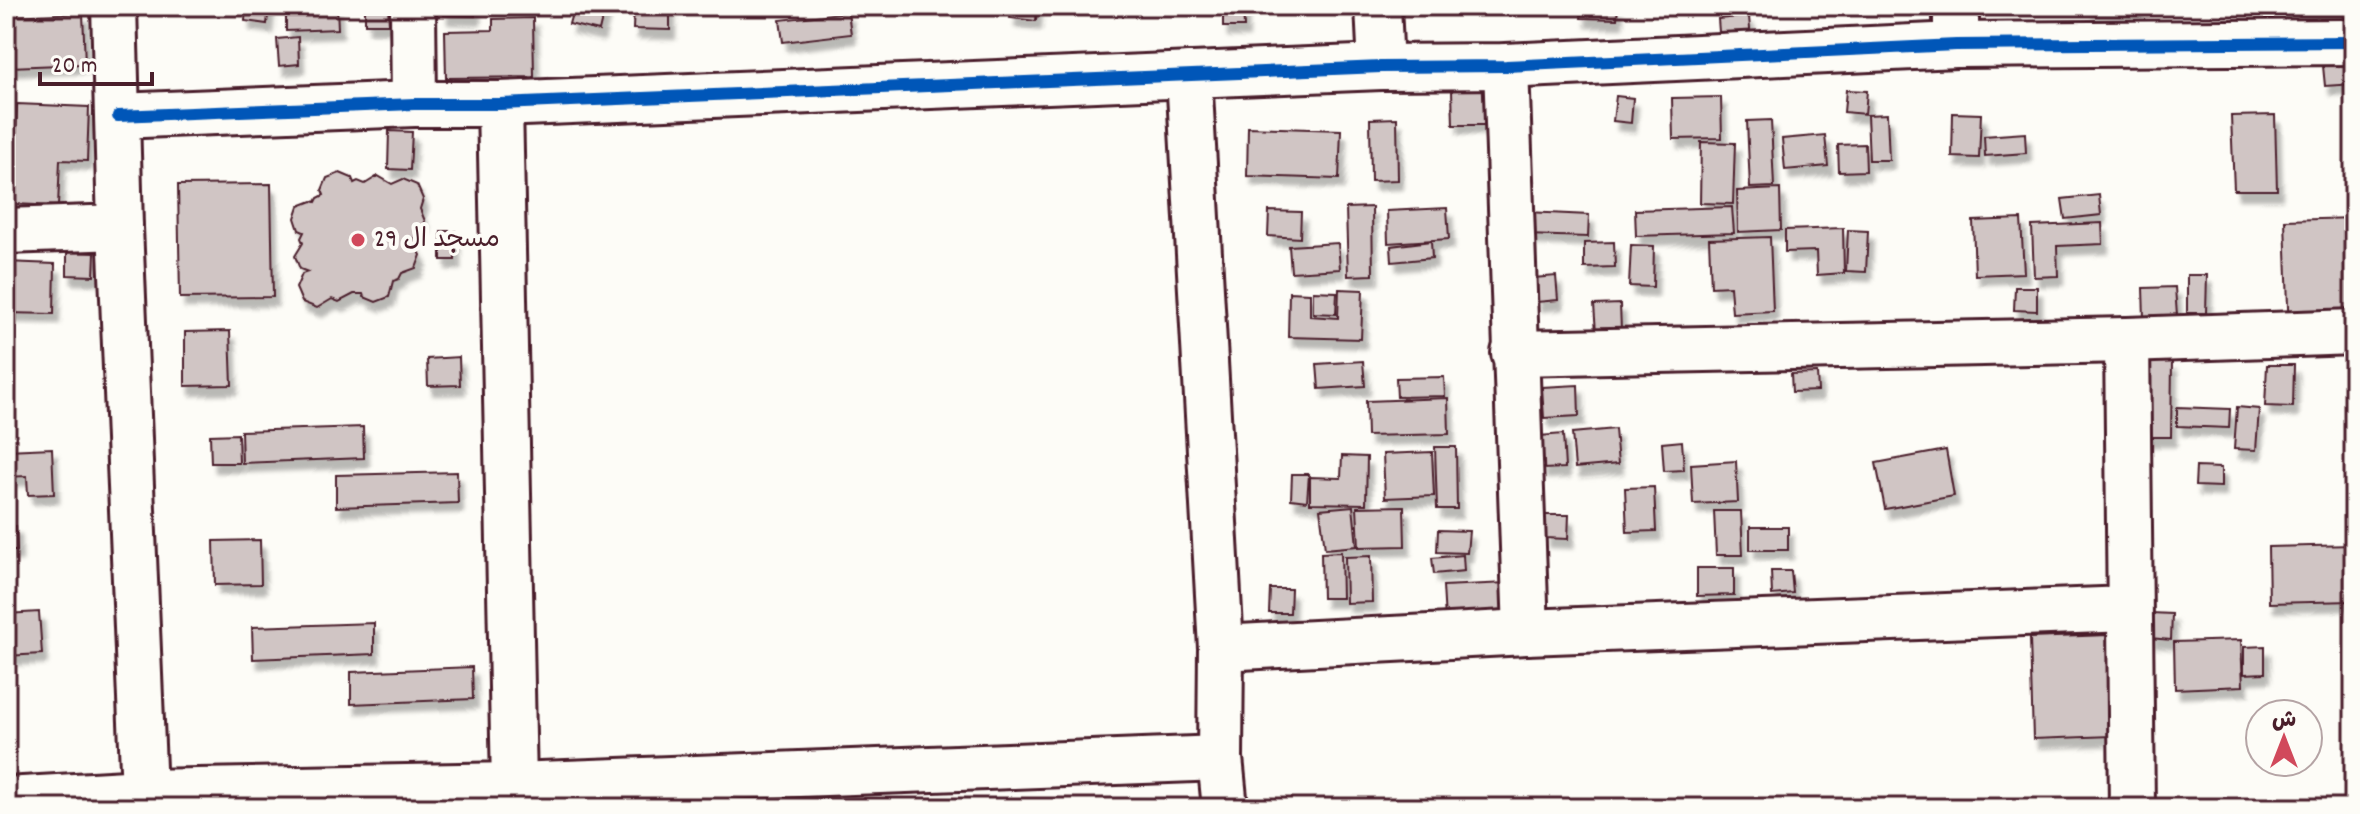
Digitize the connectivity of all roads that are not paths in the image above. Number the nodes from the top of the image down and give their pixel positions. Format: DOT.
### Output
graph roads {
  1 [pos="114,6"];
  2 [pos="413,6"];
  3 [pos="1378,6"];
  4 [pos="1956,25"];
  5 [pos="2228,25"];
  6 [pos="2354,42"];
  7 [pos="1506,66"];
  8 [pos="1381,67"];
  9 [pos="1189,75"];
  10 [pos="414,104"];
  11 [pos="500,104"];
  12 [pos="118,116"];
  13 [pos="120,227"];
  14 [pos="6,231"];
  15 [pos="2354,332"];
  16 [pos="2127,340"];
  17 [pos="1514,353"];
  18 [pos="2128,609"];
  19 [pos="1526,632"];
  20 [pos="1221,648"];
  21 [pos="1220,758"];
  22 [pos="514,785"];
  23 [pos="144,792"];
  24 [pos="243,799"];
  25 [pos="6,800"];
  26 [pos="1225,808"];
  27 [pos="2132,808"];
  1 -- 12 [label="street"];
  2 -- 10 [label="street"];
  3 -- 8 [label="street"];
  4 -- 5 [label="street"];
  4 -- 7 [label="street"];
  5 -- 6 [label="street"];
  7 -- 8 [label="street"];
  7 -- 17 [label="street"];
  8 -- 9 [label="street"];
  9 -- 11 [label="street"];
  9 -- 20 [label="street"];
  10 -- 11 [label="street"];
  10 -- 12 [label="street"];
  11 -- 22 [label="street"];
  12 -- 13 [label="street"];
  13 -- 14 [label="street"];
  13 -- 23 [label="street"];
  15 -- 16 [label="street"];
  16 -- 17 [label="street"];
  16 -- 18 [label="street"];
  17 -- 19 [label="street"];
  18 -- 19 [label="street"];
  18 -- 27 [label="street"];
  19 -- 20 [label="street"];
  20 -- 21 [label="street"];
  21 -- 22 [label="street"];
  21 -- 26 [label="street"];
  22 -- 24 [label="street"];
  23 -- 24 [label="street"];
  23 -- 25 [label="street"];
}
